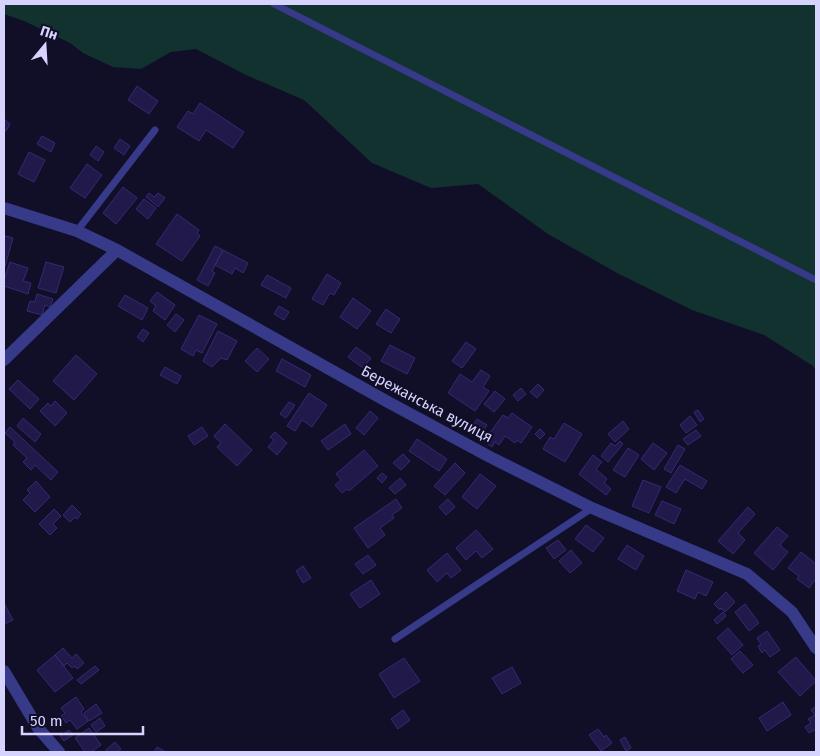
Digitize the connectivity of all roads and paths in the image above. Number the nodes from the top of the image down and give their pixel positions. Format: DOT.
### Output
graph roads {
  1 [pos="274,4"];
  2 [pos="155,130"];
  3 [pos="4,208"];
  4 [pos="77,231"];
  5 [pos="117,250"];
  6 [pos="816,280"];
  7 [pos="4,360"];
  8 [pos="592,508"];
  9 [pos="395,639"];
  10 [pos="816,648"];
  11 [pos="4,671"];
  12 [pos="59,752"];
  1 -- 6 [label="lane"];
  2 -- 4 [label="lane"];
  3 -- 4 [label="street, Бережанська вулиця"];
  4 -- 5 [label="street, Бережанська вулиця"];
  5 -- 7 [label="street"];
  5 -- 8 [label="street, Бережанська вулиця"];
  8 -- 9 [label="lane"];
  8 -- 10 [label="street, Бережанська вулиця"];
  11 -- 12 [label="street"];
}
